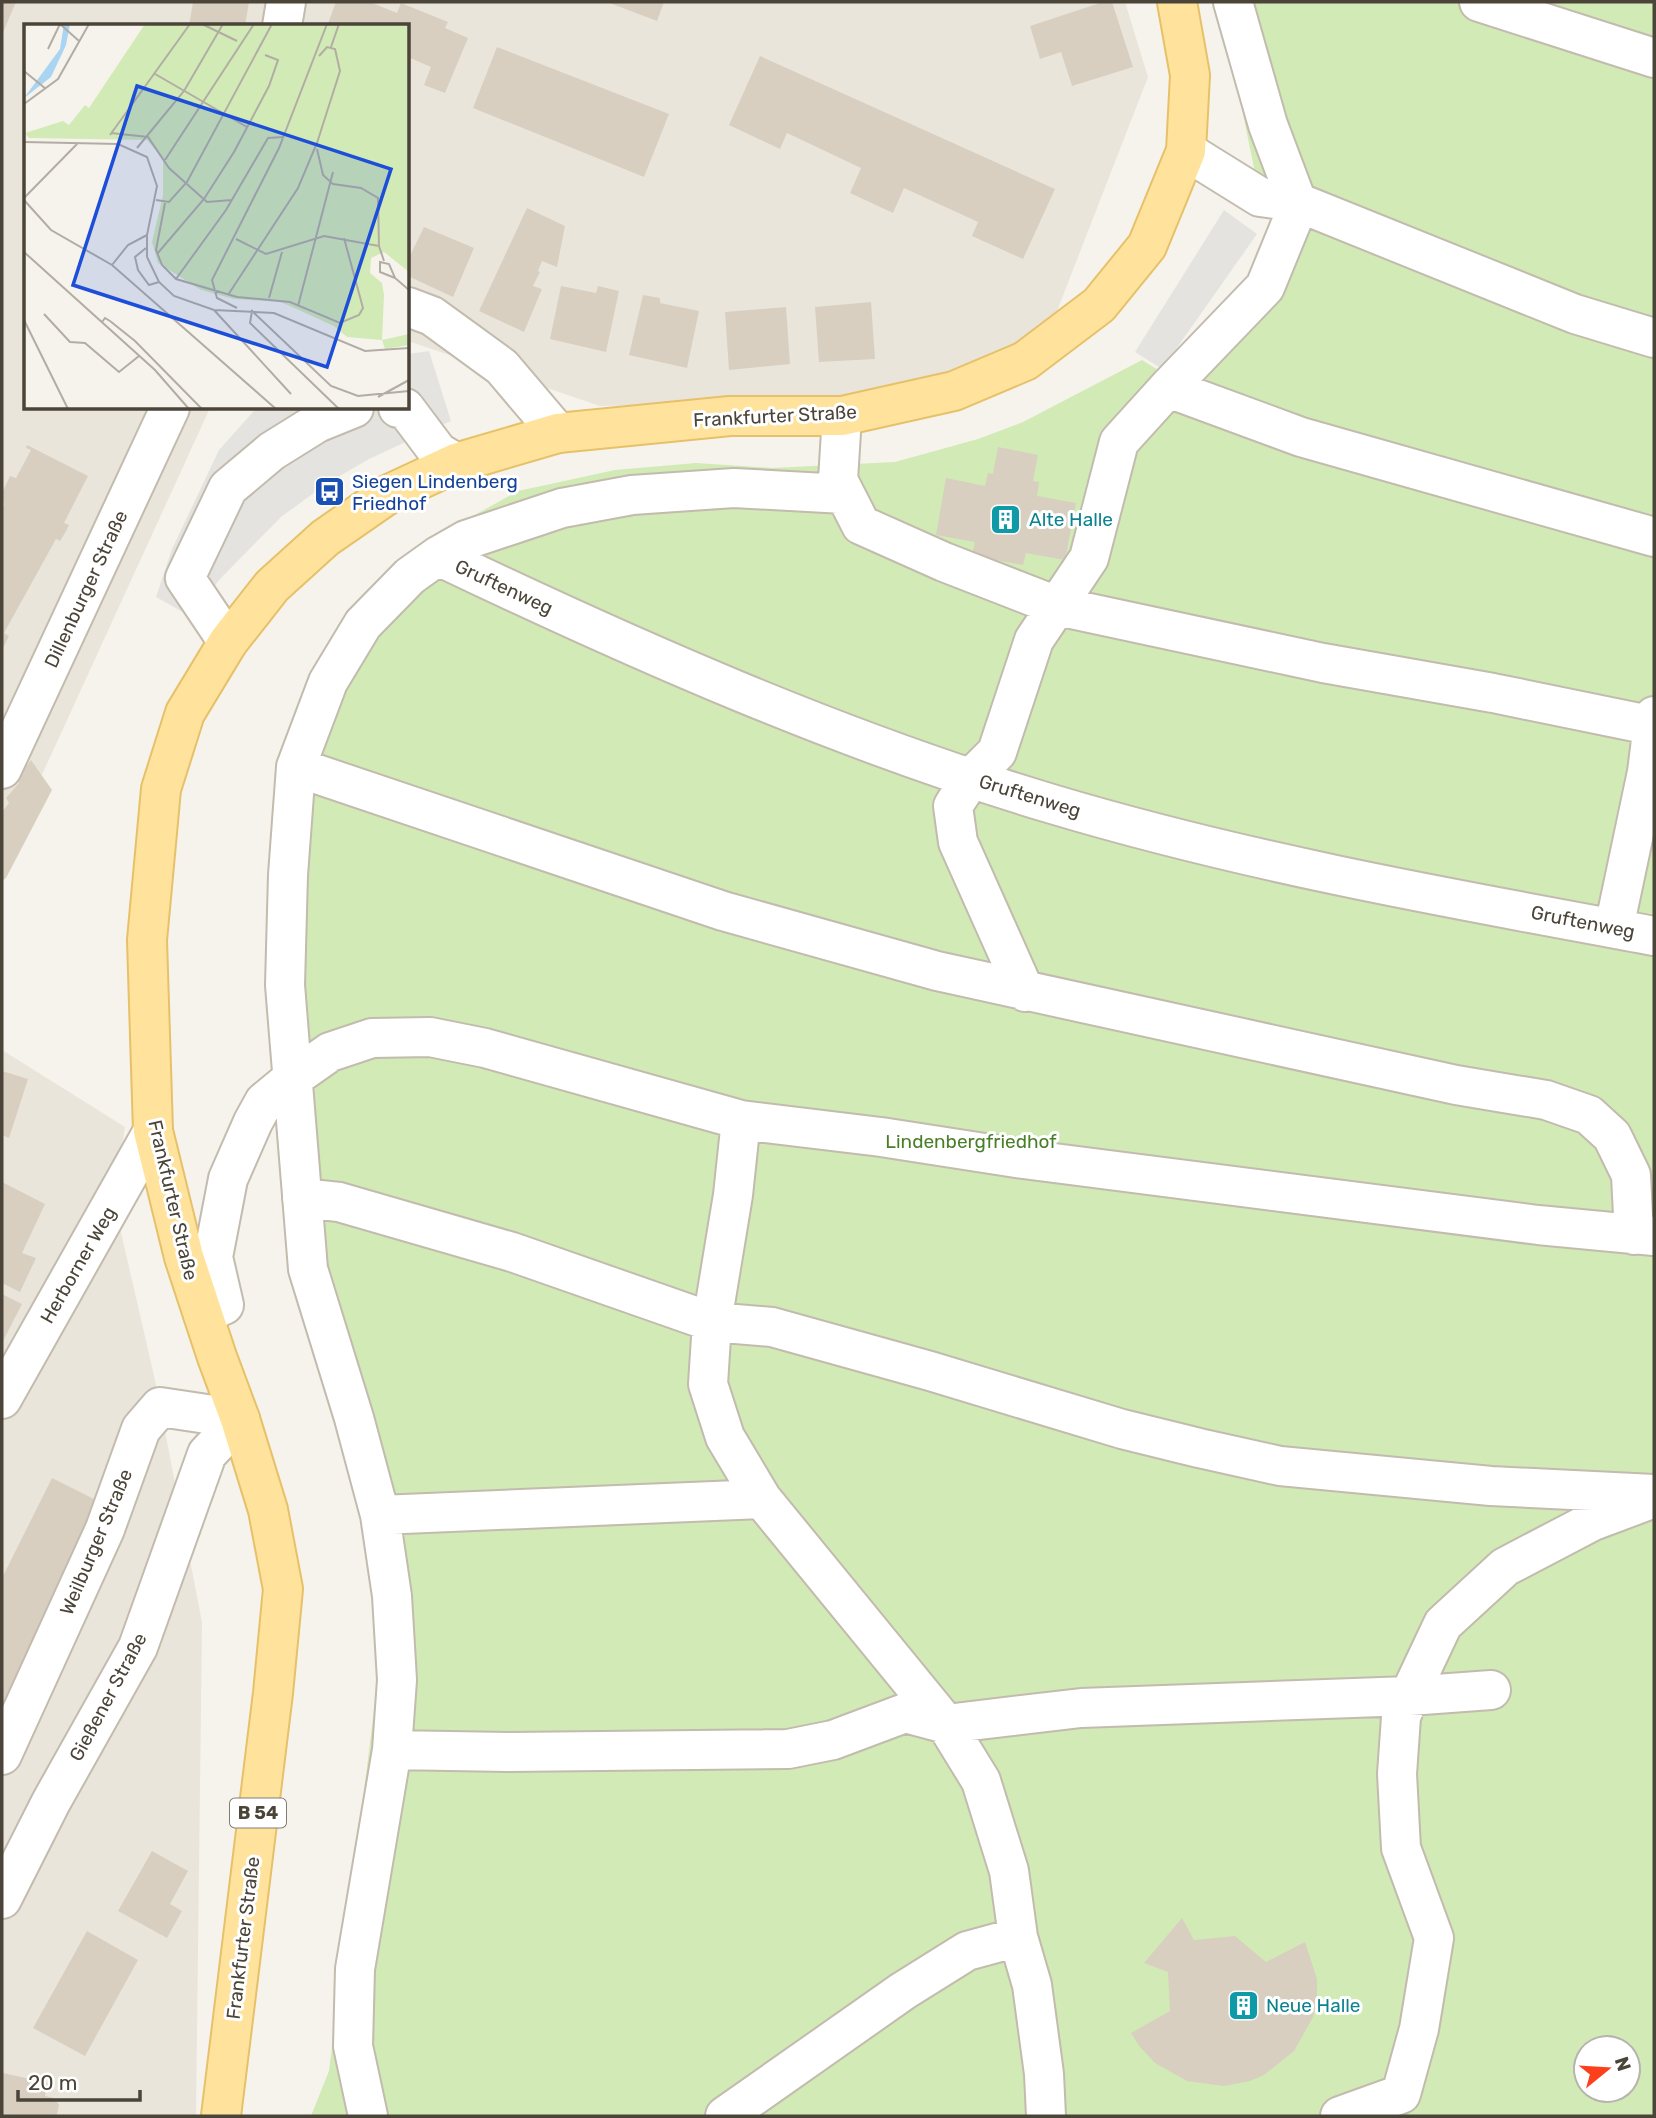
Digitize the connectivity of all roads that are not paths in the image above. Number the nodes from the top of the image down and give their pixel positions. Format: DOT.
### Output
graph roads {
  1 [pos="286,2"];
  2 [pos="1178,2"];
  3 [pos="1233,2"];
  4 [pos="1479,2"];
  5 [pos="282,24"];
  6 [pos="1654,58"];
  7 [pos="1186,151"];
  8 [pos="1297,202"];
  9 [pos="410,308"];
  10 [pos="1654,338"];
  11 [pos="1168,388"];
  12 [pos="169,410"];
  13 [pos="349,410"];
  14 [pos="406,410"];
  15 [pos="842,416"];
  16 [pos="558,433"];
  17 [pos="456,463"];
  18 [pos="844,494"];
  19 [pos="1654,537"];
  20 [pos="439,556"];
  21 [pos="1057,606"];
  22 [pos="228,642"];
  23 [pos="1654,723"];
  24 [pos="296,767"];
  25 [pos="2,769"];
  26 [pos="971,778"];
  27 [pos="1614,928"];
  28 [pos="1654,936"];
  29 [pos="1025,992"];
  30 [pos="293,1077"];
  31 [pos="741,1120"];
  32 [pos="153,1131"];
  33 [pos="302,1198"];
  34 [pos="1644,1235"];
  35 [pos="202,1314"];
  36 [pos="712,1322"];
  37 [pos="2,1399"];
  38 [pos="240,1419"];
  39 [pos="1654,1496"];
  40 [pos="762,1499"];
  41 [pos="380,1515"];
  42 [pos="1490,1690"];
  43 [pos="1409,1696"];
  44 [pos="946,1724"];
  45 [pos="392,1750"];
  46 [pos="2,1755"];
  47 [pos="2,1899"];
  48 [pos="1018,1937"];
  49 [pos="221,2116"];
  50 [pos="368,2116"];
  51 [pos="725,2116"];
  52 [pos="1046,2116"];
  53 [pos="1340,2116"];
  1 -- 5 [label="street"];
  2 -- 7 [label="main road, Frankfurter Straße / B 54"];
  3 -- 8 [label="street"];
  4 -- 6 [label="street"];
  7 -- 8 [label="street"];
  7 -- 15 [label="main road, Frankfurter Straße / B 54"];
  8 -- 10 [label="street"];
  8 -- 11 [label="street"];
  9 -- 16 [label="street"];
  11 -- 19 [label="street"];
  11 -- 21 [label="street"];
  12 -- 25 [label="street, Dillenburger Straße"];
  13 -- 22 [label="street"];
  14 -- 17 [label="street"];
  15 -- 16 [label="main road, Frankfurter Straße / B 54"];
  15 -- 18 [label="street"];
  16 -- 17 [label="main road, Frankfurter Straße / B 54"];
  17 -- 22 [label="main road, Frankfurter Straße / B 54"];
  18 -- 20 [label="street"];
  18 -- 21 [label="street"];
  20 -- 24 [label="street"];
  20 -- 26 [label="street, Gruftenweg"];
  21 -- 23 [label="street"];
  21 -- 26 [label="street"];
  22 -- 32 [label="main road, Frankfurter Straße / B 54"];
  23 -- 27 [label="street"];
  24 -- 29 [label="street"];
  24 -- 30 [label="street"];
  26 -- 27 [label="street, Gruftenweg"];
  26 -- 29 [label="street"];
  27 -- 28 [label="street, Gruftenweg"];
  29 -- 34 [label="street"];
  30 -- 31 [label="street"];
  30 -- 33 [label="street"];
  30 -- 35 [label="street"];
  31 -- 34 [label="street"];
  31 -- 36 [label="street"];
  32 -- 35 [label="main road, Frankfurter Straße / B 54"];
  32 -- 37 [label="street, Herborner Weg"];
  33 -- 36 [label="street"];
  33 -- 41 [label="street"];
  35 -- 38 [label="main road, Frankfurter Straße / B 54"];
  36 -- 39 [label="street"];
  36 -- 40 [label="street"];
  38 -- 46 [label="street, Weilburger Straße"];
  38 -- 47 [label="street, Gießener Straße"];
  38 -- 49 [label="main road, Frankfurter Straße / B 54"];
  39 -- 43 [label="street"];
  40 -- 41 [label="street"];
  40 -- 44 [label="street"];
  41 -- 45 [label="street"];
  42 -- 43 [label="street"];
  43 -- 44 [label="street"];
  43 -- 53 [label="street"];
  44 -- 45 [label="street"];
  44 -- 48 [label="street"];
  45 -- 50 [label="street"];
  48 -- 51 [label="street"];
  48 -- 52 [label="street"];
}
